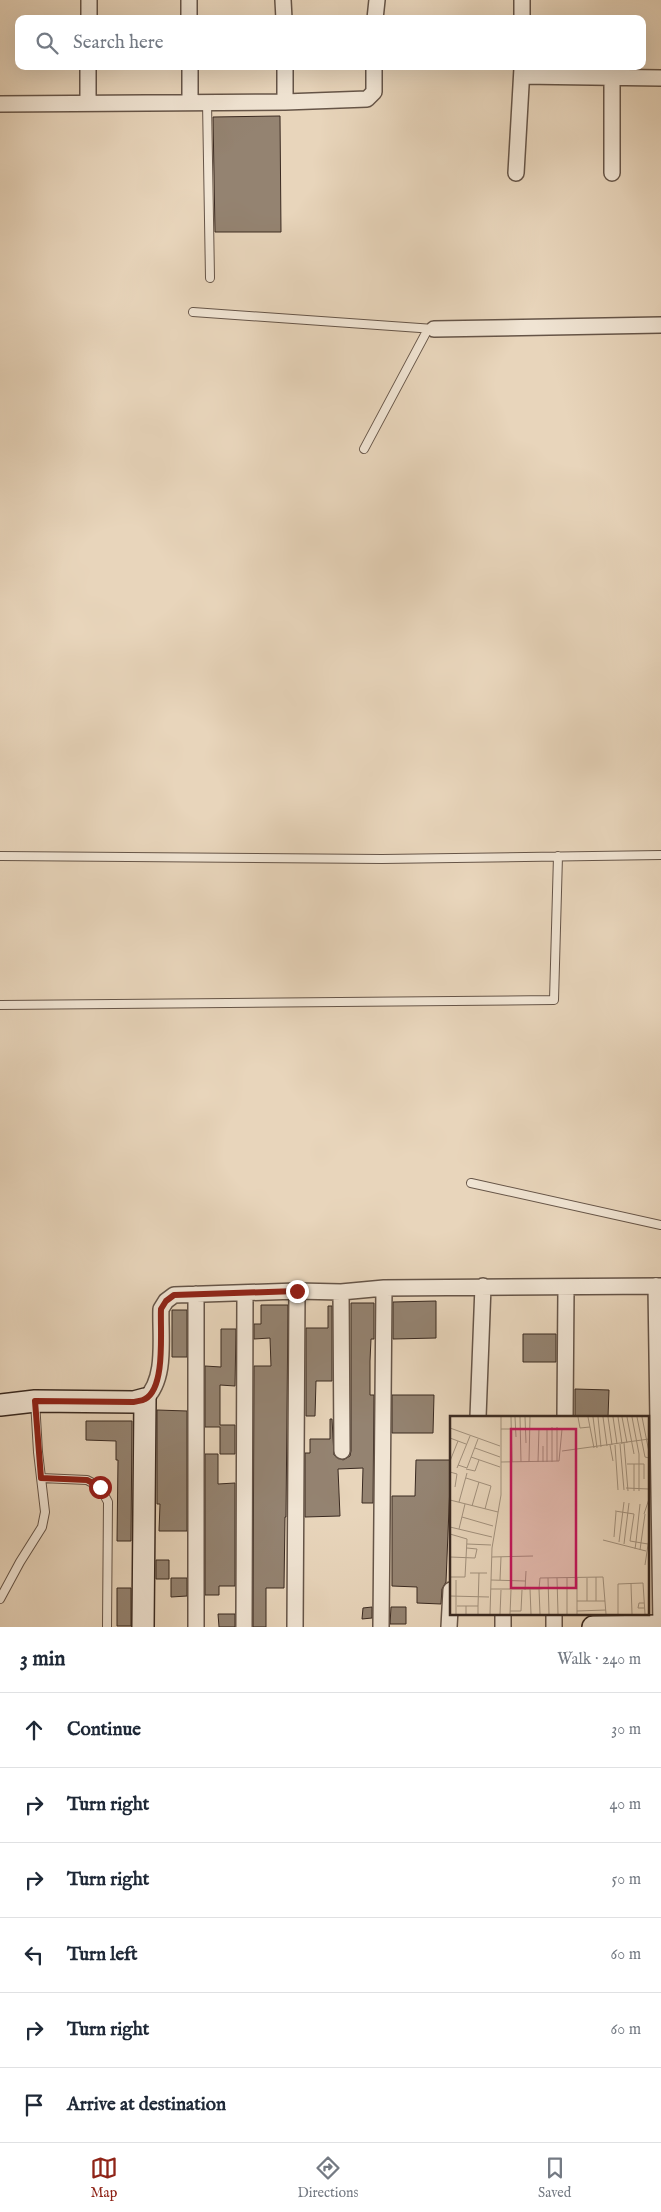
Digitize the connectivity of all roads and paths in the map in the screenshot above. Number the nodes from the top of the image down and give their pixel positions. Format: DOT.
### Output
graph roads {
  1 [pos="89,0"];
  2 [pos="189,0"];
  3 [pos="284,0"];
  4 [pos="377,0"];
  5 [pos="522,0"];
  6 [pos="89,15"];
  7 [pos="189,15"];
  8 [pos="284,15"];
  9 [pos="375,15"];
  10 [pos="522,15"];
  11 [pos="88,70"];
  12 [pos="190,70"];
  13 [pos="285,70"];
  14 [pos="374,70"];
  15 [pos="522,71"];
  16 [pos="612,76"];
  17 [pos="661,78"];
  18 [pos="190,102"];
  19 [pos="207,102"];
  20 [pos="285,102"];
  21 [pos="88,103"];
  22 [pos="0,104"];
  23 [pos="516,173"];
  24 [pos="612,173"];
  25 [pos="210,278"];
  26 [pos="194,312"];
  27 [pos="661,324"];
  28 [pos="431,329"];
  29 [pos="364,449"];
  30 [pos="661,855"];
  31 [pos="0,856"];
  32 [pos="558,856"];
  33 [pos="0,1005"];
  34 [pos="471,1183"];
  35 [pos="661,1225"];
  36 [pos="483,1286"];
  37 [pos="659,1286"];
  38 [pos="384,1288"];
  39 [pos="566,1288"];
  40 [pos="297,1291"];
  41 [pos="341,1292"];
  42 [pos="246,1293"];
  43 [pos="196,1294"];
  44 [pos="145,1399"];
  45 [pos="35,1401"];
  46 [pos="0,1404"];
  47 [pos="478,1416"];
  48 [pos="565,1416"];
  49 [pos="342,1451"];
  50 [pos="41,1478"];
  51 [pos="0,1600"];
  52 [pos="450,1608"];
  53 [pos="503,1614"];
  54 [pos="554,1614"];
  55 [pos="606,1623"];
  56 [pos="661,1626"];
  57 [pos="107,1627"];
  58 [pos="143,1627"];
  59 [pos="196,1627"];
  60 [pos="244,1627"];
  61 [pos="295,1627"];
  62 [pos="382,1627"];
  63 [pos="449,1627"];
  64 [pos="503,1627"];
  65 [pos="554,1627"];
  1 -- 6 [label="street"];
  2 -- 7 [label="street"];
  3 -- 8 [label="street"];
  4 -- 9 [label="street"];
  5 -- 10 [label="street"];
  11 -- 21 [label="street"];
  12 -- 18 [label="street"];
  13 -- 20 [label="street"];
  14 -- 20 [label="street"];
  15 -- 16 [label="street"];
  15 -- 23 [label="street"];
  16 -- 17 [label="street"];
  16 -- 24 [label="street"];
  18 -- 19 [label="street"];
  18 -- 21 [label="street"];
  19 -- 20 [label="street"];
  19 -- 25 [label="lane"];
  21 -- 22 [label="street"];
  26 -- 28 [label="lane"];
  27 -- 28 [label="street"];
  28 -- 29 [label="lane"];
  30 -- 32 [label="lane"];
  31 -- 32 [label="lane"];
  32 -- 33 [label="lane"];
  34 -- 35 [label="lane"];
  36 -- 38 [label="street"];
  36 -- 39 [label="street"];
  36 -- 47 [label="street"];
  37 -- 39 [label="street"];
  37 -- 56 [label="street"];
  38 -- 41 [label="street"];
  38 -- 62 [label="street"];
  39 -- 48 [label="street"];
  40 -- 41 [label="street"];
  40 -- 42 [label="street"];
  40 -- 61 [label="street"];
  41 -- 49 [label="street"];
  42 -- 43 [label="street"];
  42 -- 60 [label="street"];
  43 -- 44 [label="street"];
  43 -- 59 [label="street"];
  44 -- 45 [label="street"];
  44 -- 58 [label="street"];
  45 -- 46 [label="street"];
  45 -- 50 [label="lane"];
  50 -- 51 [label="lane"];
  50 -- 57 [label="lane"];
  52 -- 63 [label="street"];
  53 -- 64 [label="street"];
  54 -- 65 [label="street"];
  55 -- 56 [label="street"];
}
